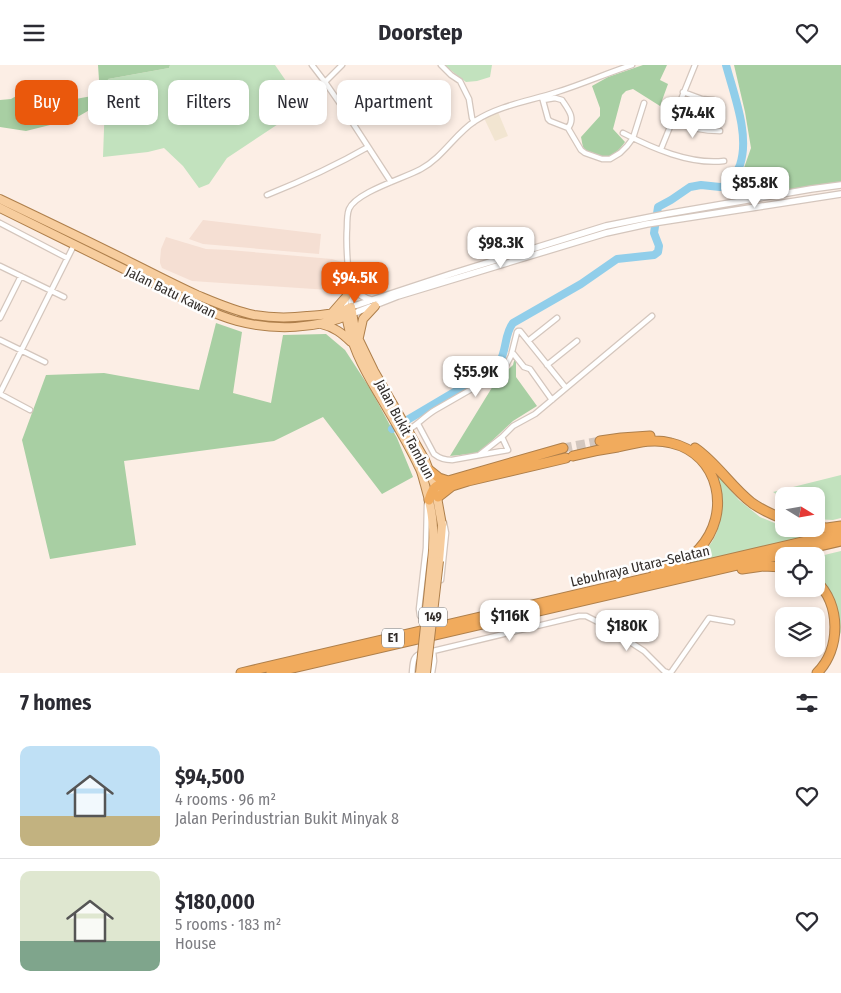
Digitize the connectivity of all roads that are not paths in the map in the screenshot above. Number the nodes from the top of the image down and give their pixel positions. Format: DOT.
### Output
graph roads {
  1 [pos="312,65"];
  2 [pos="342,65"];
  3 [pos="441,65"];
  4 [pos="632,65"];
  5 [pos="695,65"];
  6 [pos="323,80"];
  7 [pos="327,80"];
  8 [pos="327,85"];
  9 [pos="683,92"];
  10 [pos="543,98"];
  11 [pos="713,100"];
  12 [pos="644,103"];
  13 [pos="672,121"];
  14 [pos="474,122"];
  15 [pos="568,128"];
  16 [pos="720,131"];
  17 [pos="622,133"];
  18 [pos="633,138"];
  19 [pos="368,147"];
  20 [pos="661,149"];
  21 [pos="724,161"];
  22 [pos="391,182"];
  23 [pos="841,185"];
  24 [pos="811,189"];
  25 [pos="841,194"];
  26 [pos="267,195"];
  27 [pos="814,198"];
  28 [pos="0,199"];
  29 [pos="0,208"];
  30 [pos="0,223"];
  31 [pos="74,245"];
  32 [pos="67,258"];
  33 [pos="0,266"];
  34 [pos="21,277"];
  35 [pos="349,279"];
  36 [pos="351,287"];
  37 [pos="51,291"];
  38 [pos="64,297"];
  39 [pos="346,297"];
  40 [pos="374,303"];
  41 [pos="349,312"];
  42 [pos="332,313"];
  43 [pos="652,316"];
  44 [pos="0,318"];
  45 [pos="556,319"];
  46 [pos="319,324"];
  47 [pos="0,340"];
  48 [pos="528,341"];
  49 [pos="577,341"];
  50 [pos="356,343"];
  51 [pos="21,351"];
  52 [pos="512,352"];
  53 [pos="45,362"];
  54 [pos="547,365"];
  55 [pos="566,389"];
  56 [pos="0,394"];
  57 [pos="552,399"];
  58 [pos="30,410"];
  59 [pos="418,424"];
  60 [pos="404,431"];
  61 [pos="502,437"];
  62 [pos="600,441"];
  63 [pos="563,448"];
  64 [pos="479,455"];
  65 [pos="429,470"];
  66 [pos="448,481"];
  67 [pos="436,486"];
  68 [pos="432,496"];
  69 [pos="441,512"];
  70 [pos="775,515"];
  71 [pos="841,526"];
  72 [pos="825,528"];
  73 [pos="841,533"];
  74 [pos="841,541"];
  75 [pos="436,561"];
  76 [pos="775,567"];
  77 [pos="684,577"];
  78 [pos="610,587"];
  79 [pos="825,589"];
  80 [pos="732,622"];
  81 [pos="841,645"];
  82 [pos="433,651"];
  83 [pos="241,673"];
  84 [pos="271,673"];
  85 [pos="412,673"];
  86 [pos="420,673"];
  87 [pos="426,673"];
  88 [pos="432,673"];
  89 [pos="670,673"];
  90 [pos="816,673"];
  91 [pos="824,673"];
  1 -- 6 [label="street"];
  2 -- 7 [label="street"];
  3 -- 14 [label="street"];
  4 -- 10 [label="street, Jalan Bukit Tambun"];
  5 -- 9 [label="street"];
  8 -- 19 [label="street"];
  9 -- 11 [label="street"];
  9 -- 13 [label="street"];
  10 -- 14 [label="street, Jalan Bukit Tambun"];
  10 -- 15 [label="street"];
  10 -- 15 [label="street"];
  12 -- 18 [label="street"];
  13 -- 16 [label="street"];
  13 -- 20 [label="street"];
  14 -- 22 [label="street, Jalan Bukit Tambun"];
  15 -- 18 [label="street"];
  17 -- 18 [label="street"];
  18 -- 20 [label="street"];
  19 -- 22 [label="street"];
  19 -- 26 [label="street"];
  20 -- 21 [label="street"];
  22 -- 35 [label="street, Jalan Bukit Tambun"];
  23 -- 24 [label="street"];
  24 -- 27 [label="street"];
  24 -- 40 [label="street"];
  25 -- 27 [label="street"];
  27 -- 40 [label="street"];
  28 -- 42 [label="main road, Jalan Batu Kawan"];
  29 -- 31 [label="main road, Jalan Batu Kawan"];
  30 -- 32 [label="street"];
  31 -- 32 [label="street"];
  31 -- 46 [label="main road, Jalan Batu Kawan"];
  32 -- 37 [label="street"];
  33 -- 34 [label="street"];
  34 -- 37 [label="street"];
  34 -- 44 [label="street"];
  35 -- 36 [label="street, Jalan Bukit Tambun"];
  35 -- 39 [label="street, Jalan Bukit Tambun"];
  36 -- 40 [label="street"];
  36 -- 41 [label="street, Jalan Bukit Tambun"];
  37 -- 38 [label="street"];
  37 -- 51 [label="street"];
  39 -- 41 [label="street, Jalan Bukit Tambun"];
  39 -- 42 [label="main road"];
  40 -- 41 [label="street"];
  40 -- 50 [label="main road"];
  41 -- 42 [label="main road, Jalan Batu Kawan"];
  41 -- 46 [label="main road, Jalan Batu Kawan"];
  41 -- 50 [label="main road, Jalan Bukit Tambun"];
  43 -- 55 [label="street"];
  45 -- 48 [label="street"];
  46 -- 50 [label="main road"];
  47 -- 51 [label="street"];
  48 -- 52 [label="street"];
  48 -- 54 [label="street"];
  49 -- 54 [label="street"];
  50 -- 60 [label="main road, Jalan Bukit Tambun"];
  51 -- 53 [label="street"];
  51 -- 56 [label="street"];
  52 -- 57 [label="street"];
  52 -- 59 [label="street"];
  54 -- 55 [label="street"];
  55 -- 57 [label="street"];
  56 -- 58 [label="street"];
  57 -- 61 [label="street"];
  59 -- 60 [label="street"];
  59 -- 64 [label="street"];
  60 -- 65 [label="main road, Jalan Bukit Tambun"];
  60 -- 68 [label="main road, Jalan Bukit Tambun"];
  61 -- 64 [label="street"];
  61 -- 64 [label="street"];
  62 -- 70 [label="highway"];
  63 -- 66 [label="highway"];
  65 -- 66 [label="highway"];
  65 -- 67 [label="main road, Jalan Bukit Tambun"];
  66 -- 67 [label="highway"];
  67 -- 68 [label="highway"];
  68 -- 69 [label="main road, Jalan Bukit Tambun / 149"];
  68 -- 69 [label="street"];
  68 -- 75 [label="main road, Jalan Bukit Tambun / 149"];
  68 -- 78 [label="highway"];
  69 -- 75 [label="main road, Jalan Bukit Tambun / 149"];
  71 -- 72 [label="highway"];
  73 -- 78 [label="highway, Lebuhraya Utara–Selatan / E1"];
  74 -- 77 [label="highway, Lebuhraya Utara–Selatan / E1"];
  75 -- 86 [label="main road, Jalan Bukit Tambun / 149, bridge"];
  75 -- 87 [label="main road, Jalan Bukit Tambun / 149, bridge"];
  76 -- 77 [label="highway"];
  77 -- 84 [label="highway, Lebuhraya Utara–Selatan / E1"];
  78 -- 83 [label="highway, Lebuhraya Utara–Selatan / E1"];
  79 -- 90 [label="highway"];
  80 -- 89 [label="street"];
  81 -- 91 [label="highway"];
  82 -- 85 [label="street"];
  82 -- 88 [label="street"];
  82 -- 89 [label="street"];
}
